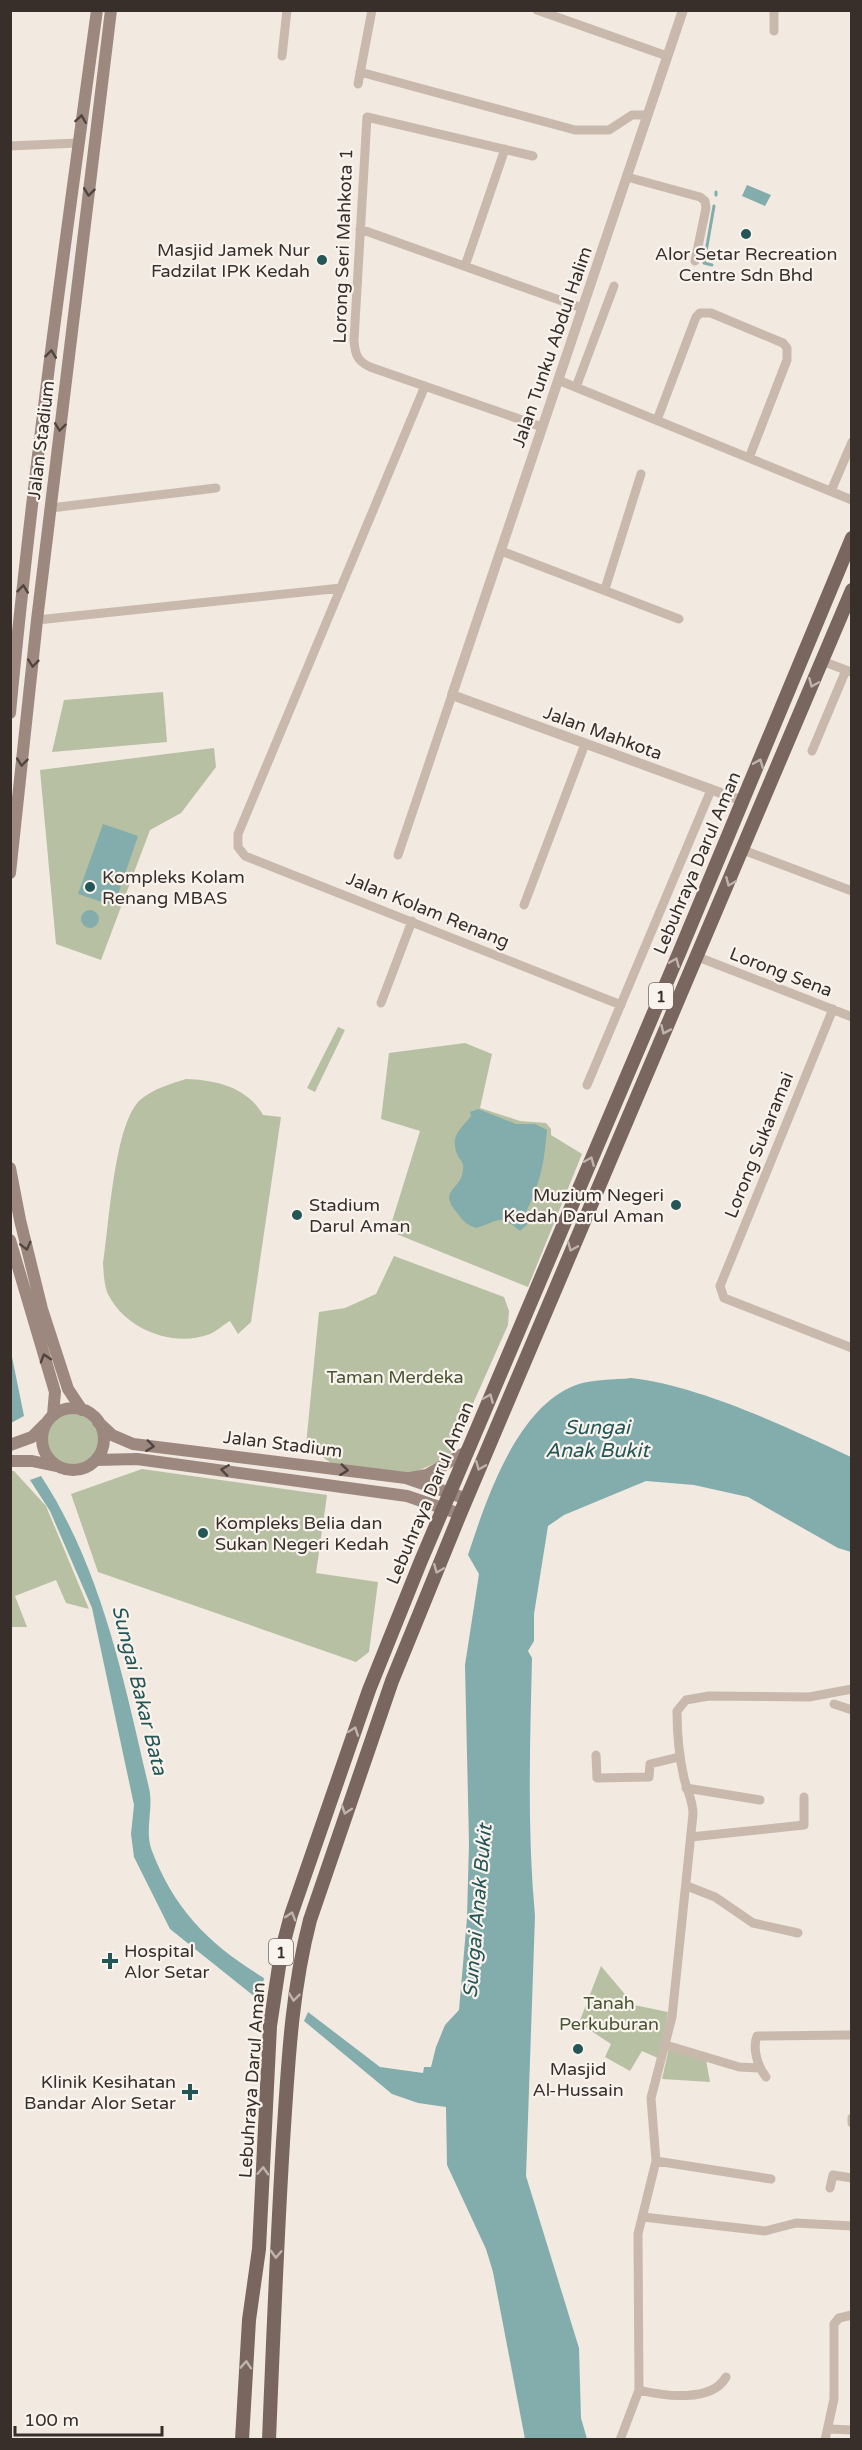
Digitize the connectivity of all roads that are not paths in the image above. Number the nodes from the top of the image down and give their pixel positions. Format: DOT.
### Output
graph roads {
  1 [pos="97,10"];
  2 [pos="111,10"];
  3 [pos="287,10"];
  4 [pos="372,10"];
  5 [pos="537,10"];
  6 [pos="683,10"];
  7 [pos="774,10"];
  8 [pos="774,31"];
  9 [pos="282,56"];
  10 [pos="667,56"];
  11 [pos="360,72"];
  12 [pos="358,84"];
  13 [pos="647,115"];
  14 [pos="77,143"];
  15 [pos="10,146"];
  16 [pos="504,149"];
  17 [pos="533,156"];
  18 [pos="627,177"];
  19 [pos="360,229"];
  20 [pos="696,261"];
  21 [pos="465,266"];
  22 [pos="614,286"];
  23 [pos="582,308"];
  24 [pos="558,380"];
  25 [pos="425,386"];
  26 [pos="576,387"];
  27 [pos="657,420"];
  28 [pos="542,427"];
  29 [pos="852,442"];
  30 [pos="749,458"];
  31 [pos="641,474"];
  32 [pos="216,488"];
  33 [pos="831,491"];
  34 [pos="852,500"];
  35 [pos="51,508"];
  36 [pos="852,538"];
  37 [pos="501,551"];
  38 [pos="341,588"];
  39 [pos="605,589"];
  40 [pos="852,590"];
  41 [pos="679,619"];
  42 [pos="38,620"];
  43 [pos="15,626"];
  44 [pos="822,661"];
  45 [pos="849,671"];
  46 [pos="12,690"];
  47 [pos="452,695"];
  48 [pos="10,713"];
  49 [pos="27,714"];
  50 [pos="585,744"];
  51 [pos="812,751"];
  52 [pos="711,790"];
  53 [pos="743,801"];
  54 [pos="743,849"];
  55 [pos="398,855"];
  56 [pos="10,873"];
  57 [pos="852,891"];
  58 [pos="524,905"];
  59 [pos="412,921"];
  60 [pos="698,957"];
  61 [pos="381,1003"];
  62 [pos="621,1005"];
  63 [pos="833,1009"];
  64 [pos="852,1017"];
  65 [pos="587,1085"];
  66 [pos="10,1168"];
  67 [pos="10,1239"];
  68 [pos="852,1348"];
  69 [pos="82,1410"];
  70 [pos="50,1419"];
  71 [pos="98,1422"];
  72 [pos="10,1445"];
  73 [pos="466,1452"];
  74 [pos="96,1460"];
  75 [pos="10,1461"];
  76 [pos="57,1466"];
  77 [pos="406,1478"];
  78 [pos="449,1493"];
  79 [pos="467,1499"];
  80 [pos="443,1508"];
  81 [pos="460,1514"];
  82 [pos="852,1689"];
  83 [pos="834,1704"];
  84 [pos="852,1710"];
  85 [pos="596,1755"];
  86 [pos="679,1757"];
  87 [pos="686,1788"];
  88 [pos="804,1797"];
  89 [pos="760,1800"];
  90 [pos="691,1838"];
  91 [pos="687,1886"];
  92 [pos="798,1933"];
  93 [pos="852,2035"];
  94 [pos="666,2046"];
  95 [pos="759,2068"];
  96 [pos="766,2077"];
  97 [pos="852,2118"];
  98 [pos="852,2123"];
  99 [pos="656,2162"];
  100 [pos="852,2178"];
  101 [pos="771,2179"];
  102 [pos="830,2188"];
  103 [pos="643,2217"];
  104 [pos="852,2226"];
  105 [pos="852,2315"];
  106 [pos="726,2377"];
  107 [pos="639,2390"];
  108 [pos="242,2424"];
  109 [pos="829,2429"];
  110 [pos="852,2430"];
  111 [pos="237,2439"];
  112 [pos="242,2439"];
  113 [pos="268,2439"];
  114 [pos="620,2439"];
  115 [pos="825,2439"];
  14 -- 1 [label="main road, Jalan Stadium, one-way"];
  2 -- 35 [label="main road, Jalan Stadium, one-way"];
  3 -- 9 [label="street"];
  4 -- 11 [label="street"];
  5 -- 10 [label="street"];
  6 -- 10 [label="street, Jalan Tunku Abdul Halim"];
  7 -- 8 [label="street"];
  10 -- 13 [label="street, Jalan Tunku Abdul Halim"];
  11 -- 12 [label="street"];
  11 -- 13 [label="street"];
  13 -- 18 [label="street, Jalan Tunku Abdul Halim"];
  14 -- 15 [label="street"];
  43 -- 14 [label="main road, Jalan Stadium, one-way"];
  16 -- 17 [label="street"];
  16 -- 19 [label="street, Lorong Seri Mahkota 1"];
  16 -- 21 [label="street"];
  18 -- 20 [label="street"];
  18 -- 23 [label="street, Jalan Tunku Abdul Halim"];
  19 -- 21 [label="street"];
  19 -- 25 [label="street, Lorong Seri Mahkota 1"];
  21 -- 23 [label="street"];
  22 -- 26 [label="street"];
  23 -- 24 [label="street, Jalan Tunku Abdul Halim"];
  24 -- 26 [label="street"];
  24 -- 28 [label="street, Jalan Tunku Abdul Halim"];
  25 -- 28 [label="street, Lorong Seri Mahkota 1"];
  25 -- 38 [label="street"];
  26 -- 27 [label="street"];
  27 -- 30 [label="street"];
  27 -- 30 [label="street"];
  28 -- 37 [label="street, Jalan Tunku Abdul Halim"];
  29 -- 33 [label="street"];
  30 -- 33 [label="street"];
  31 -- 39 [label="street"];
  32 -- 35 [label="street"];
  33 -- 34 [label="street"];
  35 -- 42 [label="main road, Jalan Stadium"];
  53 -- 36 [label="main road, Lebuhraya Darul Aman / 1, one-way"];
  37 -- 39 [label="street"];
  37 -- 47 [label="street, Jalan Tunku Abdul Halim"];
  38 -- 42 [label="street"];
  38 -- 59 [label="street, Jalan Kolam Renang"];
  39 -- 41 [label="street"];
  40 -- 44 [label="main road, Lebuhraya Darul Aman / 1"];
  42 -- 49 [label="main road, Jalan Stadium, one-way"];
  43 -- 46 [label="main road, Jalan Stadium"];
  44 -- 45 [label="street"];
  44 -- 54 [label="main road, Lebuhraya Darul Aman / 1, one-way"];
  45 -- 51 [label="street"];
  46 -- 48 [label="main road, Jalan Stadium"];
  47 -- 50 [label="street, Jalan Mahkota"];
  47 -- 55 [label="street"];
  48 -- 49 [label="street"];
  49 -- 56 [label="main road, Jalan Stadium, one-way"];
  50 -- 52 [label="street, Jalan Mahkota"];
  50 -- 58 [label="street"];
  52 -- 53 [label="street, Jalan Mahkota"];
  52 -- 62 [label="street"];
  73 -- 53 [label="main road, Lebuhraya Darul Aman / 1, one-way"];
  54 -- 57 [label="street"];
  54 -- 60 [label="main road, Lebuhraya Darul Aman / 1, one-way"];
  59 -- 61 [label="street"];
  59 -- 62 [label="street, Jalan Kolam Renang"];
  60 -- 63 [label="street, Lorong Sena"];
  60 -- 79 [label="main road, Lebuhraya Darul Aman / 1, one-way"];
  62 -- 65 [label="street"];
  63 -- 64 [label="street, Lorong Sena"];
  63 -- 68 [label="street, Lorong Sukaramai"];
  66 -- 69 [label="main road, one-way"];
  70 -- 67 [label="main road, one-way"];
  69 -- 70 [label="main road"];
  69 -- 71 [label="main road"];
  70 -- 72 [label="main road"];
  70 -- 76 [label="main road"];
  71 -- 74 [label="main road"];
  71 -- 77 [label="main road, Jalan Stadium, one-way"];
  73 -- 77 [label="main road"];
  73 -- 78 [label="main road, Lebuhraya Darul Aman / 1"];
  74 -- 76 [label="main road"];
  80 -- 74 [label="main road, Jalan Stadium, one-way"];
  75 -- 76 [label="main road"];
  77 -- 78 [label="main road, Jalan Stadium"];
  78 -- 79 [label="main road, Jalan Stadium"];
  78 -- 80 [label="main road, Lebuhraya Darul Aman / 1"];
  79 -- 81 [label="main road, Lebuhraya Darul Aman / 1"];
  80 -- 81 [label="main road, Jalan Stadium"];
  108 -- 80 [label="main road, Lebuhraya Darul Aman / 1, one-way"];
  81 -- 113 [label="main road, Lebuhraya Darul Aman / 1, one-way"];
  82 -- 86 [label="street"];
  83 -- 84 [label="street"];
  85 -- 86 [label="street"];
  86 -- 87 [label="street"];
  87 -- 89 [label="street"];
  87 -- 90 [label="street"];
  88 -- 90 [label="street"];
  90 -- 91 [label="street"];
  91 -- 92 [label="street"];
  91 -- 94 [label="street"];
  93 -- 95 [label="street"];
  94 -- 95 [label="street"];
  94 -- 99 [label="street"];
  95 -- 96 [label="street"];
  97 -- 98 [label="street"];
  99 -- 101 [label="street"];
  99 -- 103 [label="street"];
  100 -- 102 [label="street"];
  103 -- 104 [label="street"];
  103 -- 107 [label="street"];
  105 -- 109 [label="street"];
  106 -- 107 [label="street"];
  107 -- 114 [label="street"];
  108 -- 111 [label="main road"];
  108 -- 112 [label="main road, Lebuhraya Darul Aman / 1"];
  109 -- 110 [label="street"];
  109 -- 115 [label="street"];
}
